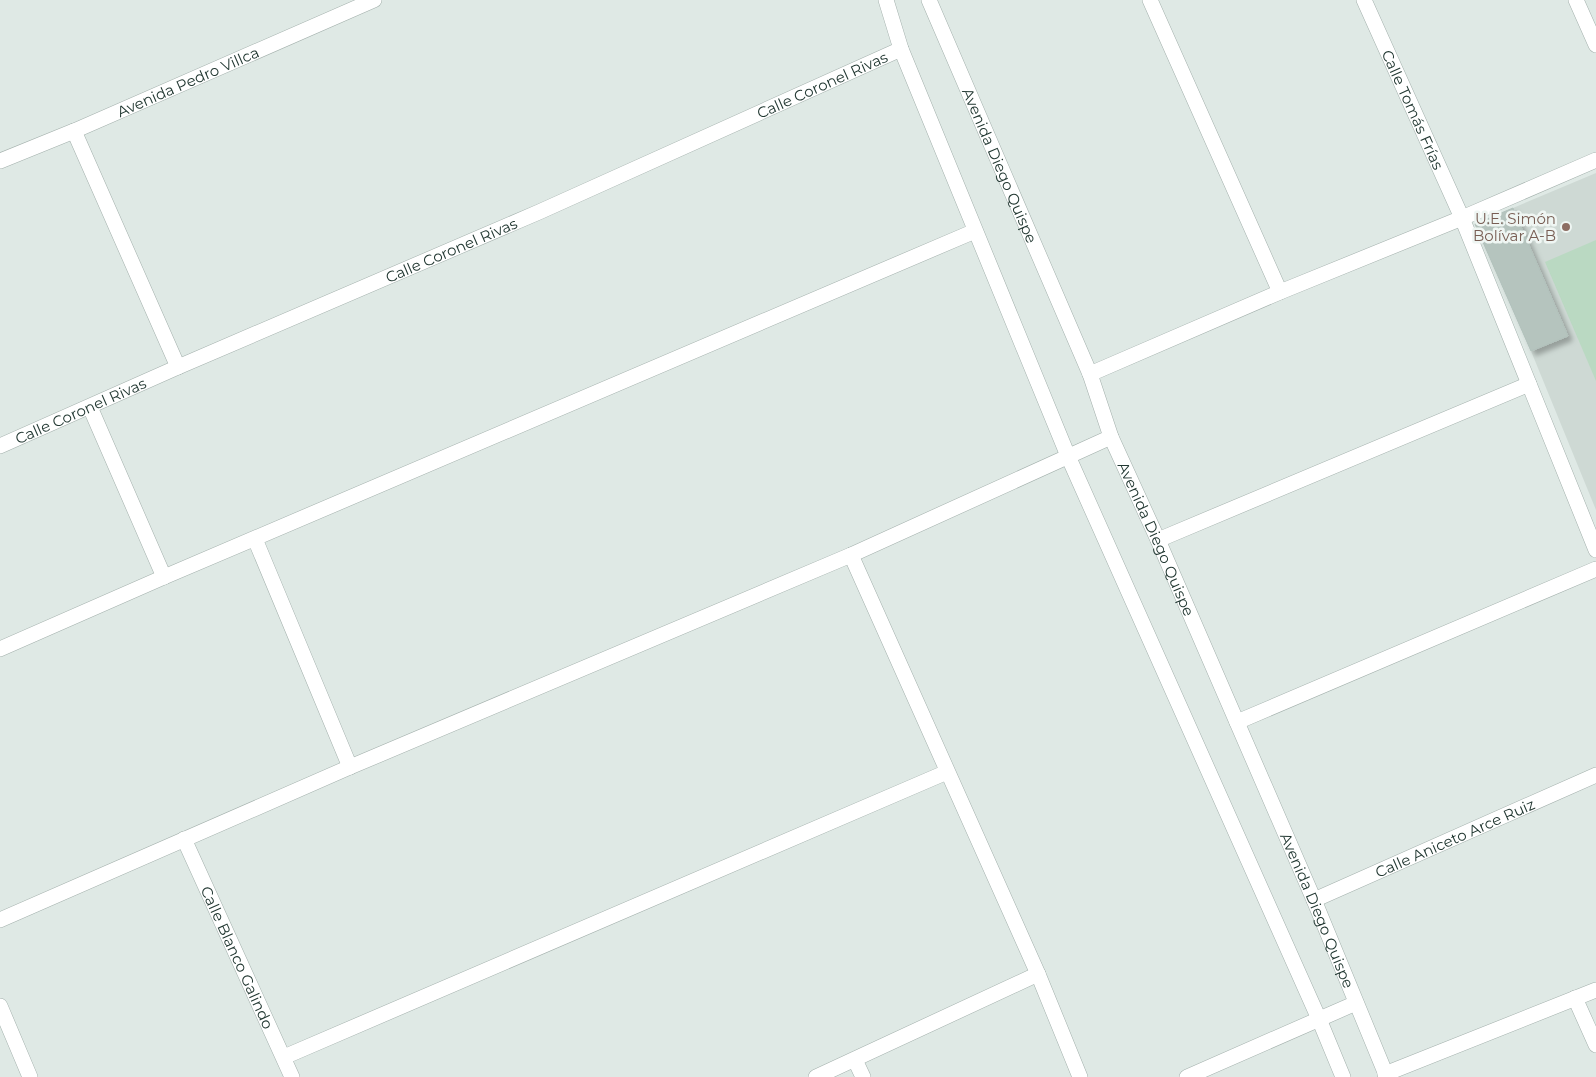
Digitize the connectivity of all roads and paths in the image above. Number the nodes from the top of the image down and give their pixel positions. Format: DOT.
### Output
graph roads {
  1 [pos="374,0"];
  2 [pos="886,0"];
  3 [pos="929,0"];
  4 [pos="1150,0"];
  5 [pos="1364,0"];
  6 [pos="1576,0"];
  7 [pos="1596,45"];
  8 [pos="901,49"];
  9 [pos="74,131"];
  10 [pos="1596,160"];
  11 [pos="0,161"];
  12 [pos="1462,218"];
  13 [pos="976,231"];
  14 [pos="1280,292"];
  15 [pos="178,367"];
  16 [pos="1090,374"];
  17 [pos="1529,384"];
  18 [pos="90,407"];
  19 [pos="1112,437"];
  20 [pos="0,446"];
  21 [pos="1068,456"];
  22 [pos="255,539"];
  23 [pos="1158,540"];
  24 [pos="1596,550"];
  25 [pos="851,555"];
  26 [pos="1596,569"];
  27 [pos="164,577"];
  28 [pos="0,649"];
  29 [pos="1237,722"];
  30 [pos="350,767"];
  31 [pos="947,772"];
  32 [pos="1596,775"];
  33 [pos="184,839"];
  34 [pos="1314,900"];
  35 [pos="0,920"];
  36 [pos="1038,974"];
  37 [pos="1596,990"];
  38 [pos="1575,998"];
  39 [pos="1356,1003"];
  40 [pos="0,1006"];
  41 [pos="1319,1019"];
  42 [pos="1596,1045"];
  43 [pos="284,1057"];
  44 [pos="855,1060"];
  45 [pos="1386,1075"];
  46 [pos="30,1077"];
  47 [pos="292,1077"];
  48 [pos="816,1077"];
  49 [pos="863,1077"];
  50 [pos="1080,1077"];
  51 [pos="1187,1077"];
  52 [pos="1343,1077"];
  1 -- 9 [label="street, Avenida Pedro Villca"];
  2 -- 8 [label="street"];
  3 -- 16 [label="street, Avenida Diego Quispe"];
  4 -- 14 [label="street"];
  5 -- 12 [label="street, Calle Tomás Frías"];
  6 -- 7 [label="street"];
  8 -- 13 [label="street"];
  8 -- 15 [label="street, Calle Coronel Rivas"];
  9 -- 11 [label="street, Avenida Pedro Villca"];
  9 -- 15 [label="street"];
  10 -- 12 [label="street"];
  12 -- 14 [label="street"];
  12 -- 17 [label="street, Calle Tomás Frías"];
  13 -- 21 [label="street"];
  13 -- 22 [label="street"];
  14 -- 16 [label="street"];
  15 -- 18 [label="street, Calle Coronel Rivas"];
  16 -- 19 [label="street, Avenida Diego Quispe"];
  17 -- 23 [label="street"];
  17 -- 24 [label="street, Calle Tomás Frías"];
  18 -- 20 [label="street, Calle Coronel Rivas"];
  18 -- 27 [label="street"];
  19 -- 21 [label="street"];
  19 -- 23 [label="street, Avenida Diego Quispe"];
  21 -- 25 [label="street"];
  21 -- 41 [label="street"];
  22 -- 27 [label="street"];
  22 -- 30 [label="street"];
  23 -- 29 [label="street, Avenida Diego Quispe"];
  25 -- 30 [label="street"];
  25 -- 31 [label="street"];
  26 -- 29 [label="street"];
  27 -- 28 [label="street"];
  29 -- 34 [label="street, Avenida Diego Quispe"];
  30 -- 33 [label="street"];
  31 -- 36 [label="street"];
  31 -- 43 [label="street"];
  32 -- 34 [label="street, Calle Aniceto Arce Ruiz"];
  33 -- 35 [label="street"];
  33 -- 43 [label="street, Calle Blanco Galindo"];
  34 -- 39 [label="street, Avenida Diego Quispe"];
  36 -- 44 [label="street"];
  36 -- 50 [label="street"];
  37 -- 38 [label="street"];
  38 -- 42 [label="street"];
  38 -- 45 [label="street"];
  39 -- 41 [label="street"];
  39 -- 45 [label="street, Avenida Diego Quispe"];
  40 -- 46 [label="street"];
  41 -- 51 [label="street"];
  41 -- 52 [label="street"];
  43 -- 47 [label="street, Calle Blanco Galindo"];
  44 -- 48 [label="street"];
  44 -- 49 [label="street"];
}
